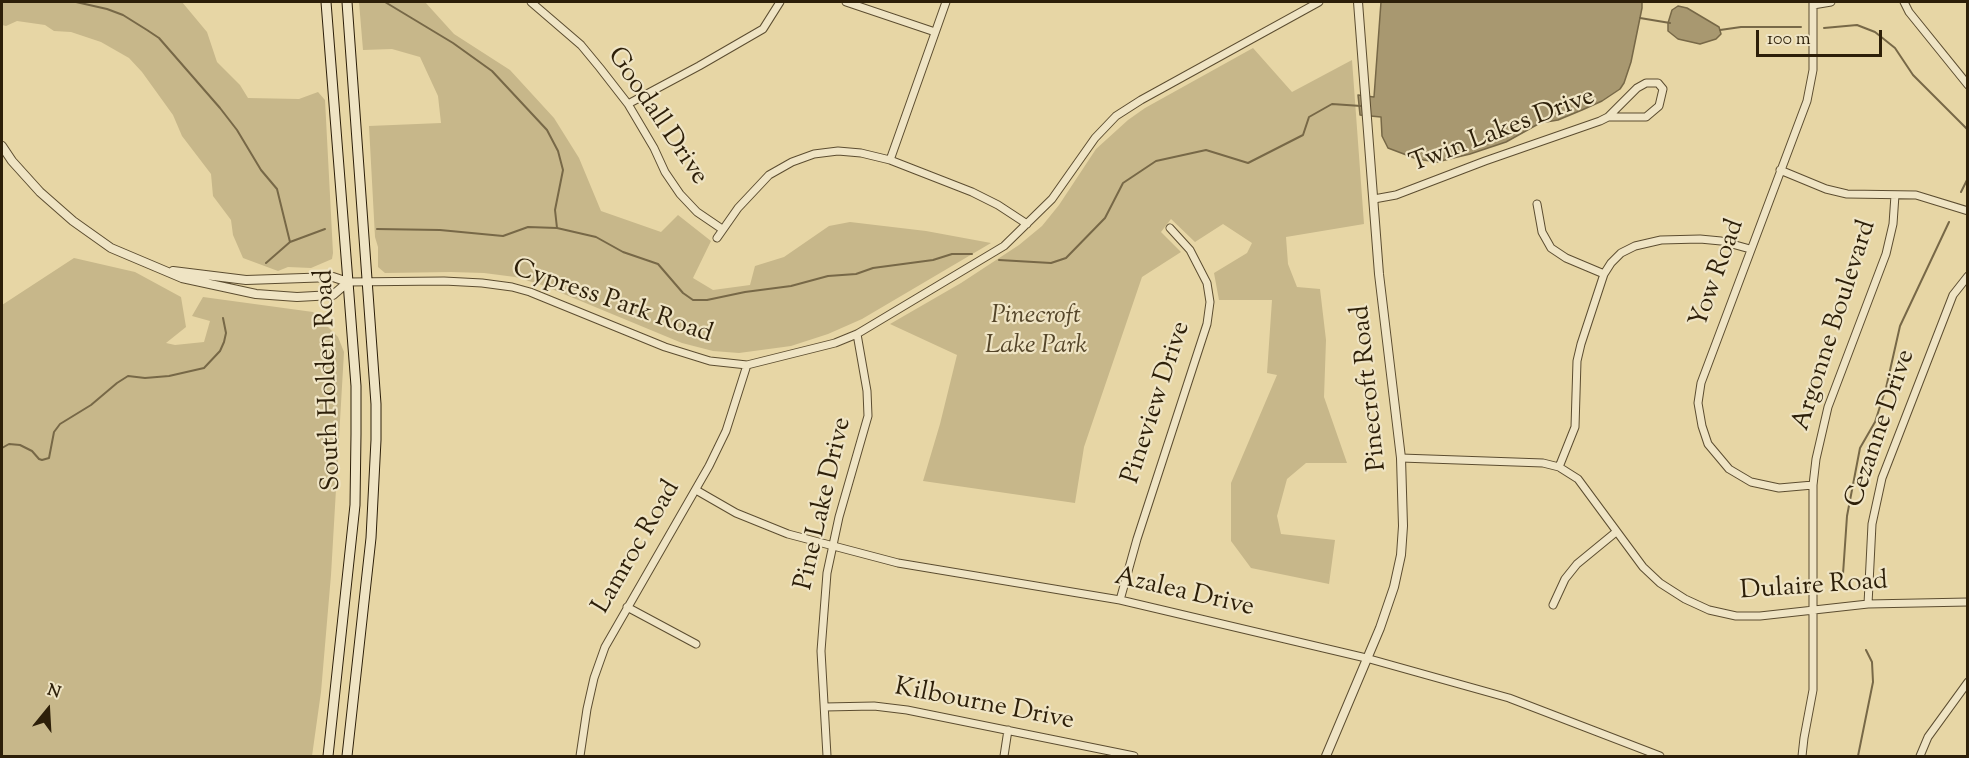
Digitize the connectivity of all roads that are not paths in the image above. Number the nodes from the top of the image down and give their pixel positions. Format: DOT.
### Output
graph roads {
  1 [pos="326,2"];
  2 [pos="347,2"];
  3 [pos="531,2"];
  4 [pos="780,2"];
  5 [pos="846,2"];
  6 [pos="946,2"];
  7 [pos="1319,2"];
  8 [pos="1358,2"];
  9 [pos="1831,2"];
  10 [pos="1904,2"];
  11 [pos="1813,3"];
  12 [pos="935,32"];
  13 [pos="1968,85"];
  14 [pos="628,104"];
  15 [pos="1608,117"];
  16 [pos="2,146"];
  17 [pos="890,160"];
  18 [pos="1780,170"];
  19 [pos="1894,195"];
  20 [pos="1374,199"];
  21 [pos="1536,204"];
  22 [pos="1968,211"];
  23 [pos="1027,224"];
  24 [pos="1170,228"];
  25 [pos="722,229"];
  26 [pos="717,238"];
  27 [pos="1750,249"];
  28 [pos="162,269"];
  29 [pos="1604,274"];
  30 [pos="1968,276"];
  31 [pos="348,282"];
  32 [pos="366,282"];
  33 [pos="857,334"];
  34 [pos="747,365"];
  35 [pos="1401,458"];
  36 [pos="1559,467"];
  37 [pos="1814,485"];
  38 [pos="696,490"];
  39 [pos="1616,532"];
  40 [pos="832,545"];
  41 [pos="1120,600"];
  42 [pos="1968,602"];
  43 [pos="1868,604"];
  44 [pos="1553,605"];
  45 [pos="627,607"];
  46 [pos="1813,610"];
  47 [pos="696,644"];
  48 [pos="1366,658"];
  49 [pos="1968,682"];
  50 [pos="825,707"];
  51 [pos="1008,730"];
  52 [pos="328,756"];
  53 [pos="347,756"];
  54 [pos="580,756"];
  55 [pos="827,756"];
  56 [pos="1004,756"];
  57 [pos="1134,756"];
  58 [pos="1326,756"];
  59 [pos="1660,756"];
  60 [pos="1802,756"];
  61 [pos="1920,756"];
  1 -- 31 [label="main road, South Holden Road"];
  2 -- 32 [label="main road, South Holden Road"];
  3 -- 14 [label="street, Goodall Drive"];
  4 -- 14 [label="street"];
  5 -- 12 [label="street"];
  6 -- 12 [label="street"];
  7 -- 23 [label="street, Cypress Park Road"];
  8 -- 20 [label="street, Pinecroft Road"];
  9 -- 11 [label="street"];
  10 -- 13 [label="street"];
  11 -- 18 [label="street, Yow Road"];
  12 -- 17 [label="street"];
  14 -- 25 [label="street, Goodall Drive"];
  15 -- 15 [label="street, Twin Lakes Drive"];
  15 -- 20 [label="street, Twin Lakes Drive"];
  16 -- 28 [label="street"];
  17 -- 23 [label="street"];
  17 -- 25 [label="street"];
  18 -- 19 [label="street"];
  18 -- 27 [label="street, Yow Road"];
  19 -- 22 [label="street"];
  19 -- 37 [label="street, Argonne Boulevard"];
  20 -- 35 [label="street, Pinecroft Road"];
  21 -- 29 [label="street"];
  23 -- 33 [label="street, Cypress Park Road"];
  24 -- 41 [label="street, Pineview Drive"];
  25 -- 26 [label="street"];
  27 -- 29 [label="street"];
  27 -- 37 [label="street, Yow Road"];
  28 -- 31 [label="street"];
  28 -- 31 [label="street"];
  29 -- 36 [label="street"];
  30 -- 43 [label="street, Cezanne Drive"];
  31 -- 32 [label="street, Cypress Park Road"];
  31 -- 52 [label="main road, South Holden Road"];
  32 -- 34 [label="street, Cypress Park Road"];
  32 -- 53 [label="main road, South Holden Road"];
  33 -- 34 [label="street, Cypress Park Road"];
  33 -- 40 [label="street, Pine Lake Drive"];
  34 -- 38 [label="street, Lamroc Road"];
  35 -- 36 [label="street, Dulaire Road"];
  35 -- 48 [label="street, Pinecroft Road"];
  36 -- 39 [label="street, Dulaire Road"];
  37 -- 46 [label="street, Argonne Boulevard"];
  38 -- 40 [label="street, Azalea Drive"];
  38 -- 45 [label="street, Lamroc Road"];
  39 -- 44 [label="street"];
  39 -- 46 [label="street, Dulaire Road"];
  40 -- 41 [label="street, Azalea Drive"];
  40 -- 50 [label="street, Pine Lake Drive"];
  41 -- 48 [label="street, Azalea Drive"];
  42 -- 43 [label="street, Dulaire Road"];
  43 -- 46 [label="street, Dulaire Road"];
  45 -- 47 [label="street"];
  45 -- 54 [label="street, Lamroc Road"];
  46 -- 60 [label="street, Argonne Boulevard"];
  48 -- 58 [label="street, Pinecroft Road"];
  48 -- 59 [label="street, Azalea Drive"];
  49 -- 61 [label="street"];
  50 -- 51 [label="street, Kilbourne Drive"];
  50 -- 55 [label="street, Pine Lake Drive"];
  51 -- 56 [label="street"];
  51 -- 57 [label="street, Kilbourne Drive"];
}
